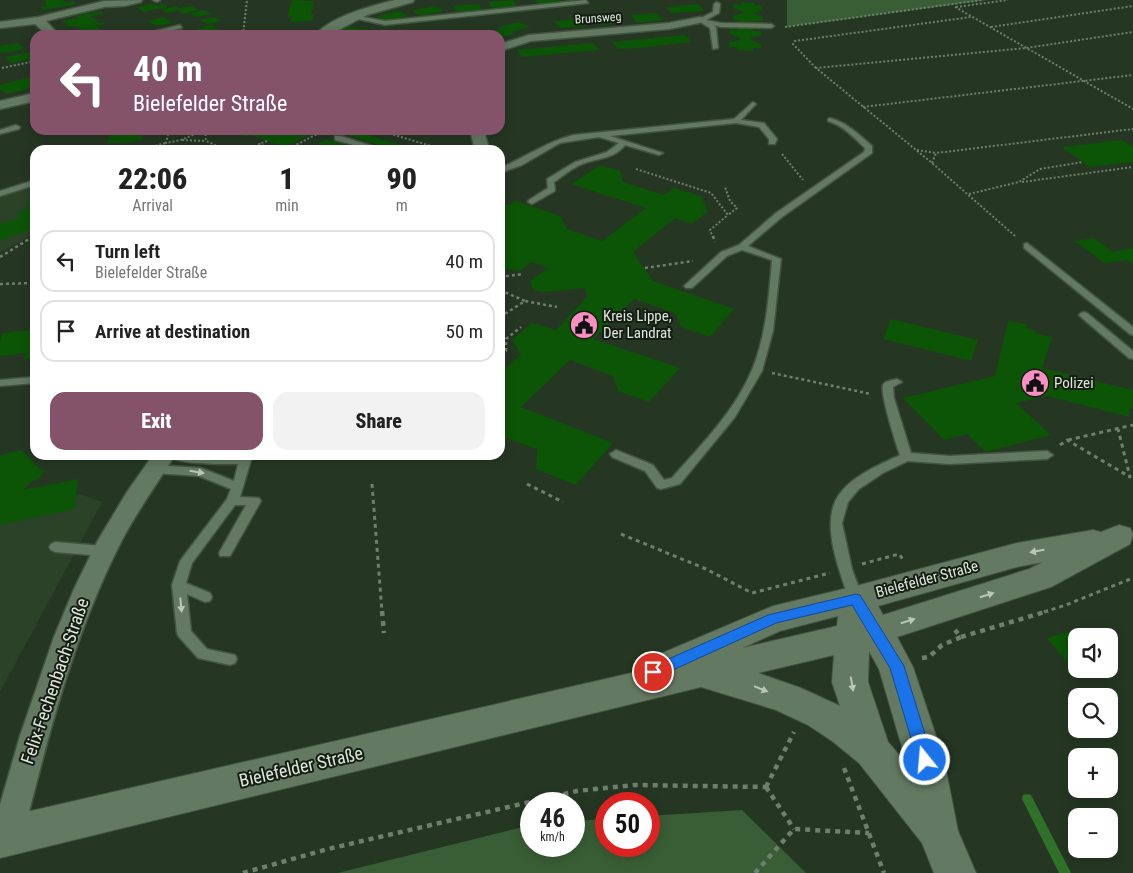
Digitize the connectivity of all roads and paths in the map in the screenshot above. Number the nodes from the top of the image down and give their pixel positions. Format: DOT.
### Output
graph roads {
  1 [pos="137,0"];
  2 [pos="247,0"];
  3 [pos="409,0"];
  4 [pos="982,0"];
  5 [pos="1008,0"];
  6 [pos="104,2"];
  7 [pos="387,2"];
  8 [pos="586,2"];
  9 [pos="717,4"];
  10 [pos="1133,6"];
  11 [pos="352,17"];
  12 [pos="971,17"];
  13 [pos="38,20"];
  14 [pos="700,20"];
  15 [pos="0,25"];
  16 [pos="771,26"];
  17 [pos="180,27"];
  18 [pos="991,27"];
  19 [pos="48,30"];
  20 [pos="166,30"];
  21 [pos="243,30"];
  22 [pos="330,30"];
  23 [pos="1133,32"];
  24 [pos="505,46"];
  25 [pos="716,48"];
  26 [pos="1026,48"];
  27 [pos="30,62"];
  28 [pos="2,68"];
  29 [pos="816,68"];
  30 [pos="1133,75"];
  31 [pos="1085,82"];
  32 [pos="30,98"];
  33 [pos="753,104"];
  34 [pos="0,105"];
  35 [pos="862,107"];
  36 [pos="1133,109"];
  37 [pos="830,120"];
  38 [pos="736,121"];
  39 [pos="16,127"];
  40 [pos="1133,128"];
  41 [pos="0,132"];
  42 [pos="597,134"];
  43 [pos="168,135"];
  44 [pos="193,135"];
  45 [pos="205,135"];
  46 [pos="316,135"];
  47 [pos="394,135"];
  48 [pos="338,138"];
  49 [pos="181,140"];
  50 [pos="206,141"];
  51 [pos="267,141"];
  52 [pos="624,142"];
  53 [pos="772,142"];
  54 [pos="166,143"];
  55 [pos="159,145"];
  56 [pos="212,145"];
  57 [pos="261,145"];
  58 [pos="296,145"];
  59 [pos="362,145"];
  60 [pos="428,145"];
  61 [pos="914,149"];
  62 [pos="659,153"];
  63 [pos="936,154"];
  64 [pos="1082,162"];
  65 [pos="932,163"];
  66 [pos="1133,167"];
  67 [pos="505,169"];
  68 [pos="636,170"];
  69 [pos="803,180"];
  70 [pos="1019,182"];
  71 [pos="30,184"];
  72 [pos="726,187"];
  73 [pos="0,194"];
  74 [pos="968,194"];
  75 [pos="532,202"];
  76 [pos="728,215"];
  77 [pos="30,239"];
  78 [pos="715,242"];
  79 [pos="1027,246"];
  80 [pos="742,247"];
  81 [pos="700,255"];
  82 [pos="0,257"];
  83 [pos="644,268"];
  84 [pos="523,274"];
  85 [pos="505,276"];
  86 [pos="30,283"];
  87 [pos="0,284"];
  88 [pos="689,286"];
  89 [pos="505,292"];
  90 [pos="525,301"];
  91 [pos="557,307"];
  92 [pos="505,314"];
  93 [pos="1084,314"];
  94 [pos="521,327"];
  95 [pos="1133,332"];
  96 [pos="505,351"];
  97 [pos="1133,356"];
  98 [pos="758,370"];
  99 [pos="30,380"];
  100 [pos="897,382"];
  101 [pos="0,383"];
  102 [pos="889,398"];
  103 [pos="1133,425"];
  104 [pos="1118,429"];
  105 [pos="1067,440"];
  106 [pos="616,454"];
  107 [pos="1047,455"];
  108 [pos="906,457"];
  109 [pos="206,460"];
  110 [pos="245,460"];
  111 [pos="245,460"];
  112 [pos="159,462"];
  113 [pos="372,484"];
  114 [pos="527,484"];
  115 [pos="238,487"];
  116 [pos="232,501"];
  117 [pos="563,502"];
  118 [pos="621,534"];
  119 [pos="1126,534"];
  120 [pos="56,547"];
  121 [pos="103,551"];
  122 [pos="225,553"];
  123 [pos="899,554"];
  124 [pos="1133,578"];
  125 [pos="850,584"];
  126 [pos="179,585"];
  127 [pos="205,597"];
  128 [pos="384,633"];
  129 [pos="864,633"];
  130 [pos="961,637"];
  131 [pos="230,659"];
  132 [pos="697,672"];
  133 [pos="601,696"];
  134 [pos="803,734"];
  135 [pos="872,751"];
  136 [pos="838,760"];
  137 [pos="766,787"];
  138 [pos="794,830"];
  139 [pos="938,831"];
  140 [pos="869,833"];
  141 [pos="3,837"];
  142 [pos="243,873"];
  143 [pos="755,873"];
  144 [pos="884,873"];
  145 [pos="955,873"];
  1 -- 6 [label="street"];
  2 -- 21 [label="path"];
  3 -- 7 [label="street"];
  4 -- 16 [label="path"];
  5 -- 12 [label="path"];
  6 -- 13 [label="street"];
  7 -- 11 [label="street"];
  8 -- 11 [label="lane"];
  9 -- 14 [label="lane"];
  10 -- 18 [label="path"];
  11 -- 22 [label="street"];
  12 -- 18 [label="path"];
  12 -- 29 [label="path"];
  13 -- 15 [label="street"];
  13 -- 19 [label="street"];
  14 -- 16 [label="lane"];
  14 -- 24 [label="street, Brunsweg"];
  14 -- 25 [label="lane"];
  17 -- 20 [label="lane"];
  18 -- 26 [label="path"];
  23 -- 26 [label="path"];
  26 -- 29 [label="path"];
  26 -- 31 [label="path"];
  27 -- 28 [label="path"];
  29 -- 35 [label="path"];
  30 -- 31 [label="path"];
  31 -- 35 [label="path"];
  31 -- 36 [label="path"];
  32 -- 34 [label="street"];
  33 -- 38 [label="lane"];
  35 -- 61 [label="path"];
  37 -- 80 [label="lane"];
  38 -- 42 [label="lane"];
  38 -- 53 [label="lane"];
  39 -- 41 [label="lane"];
  40 -- 63 [label="path"];
  42 -- 52 [label="lane"];
  42 -- 67 [label="lane"];
  43 -- 54 [label="path"];
  44 -- 49 [label="path"];
  45 -- 50 [label="path"];
  46 -- 58 [label="path"];
  47 -- 60 [label="path"];
  48 -- 59 [label="lane"];
  49 -- 50 [label="path"];
  49 -- 54 [label="path"];
  50 -- 56 [label="path"];
  51 -- 57 [label="path"];
  52 -- 62 [label="lane"];
  52 -- 75 [label="lane"];
  53 -- 69 [label="path"];
  54 -- 55 [label="path"];
  61 -- 63 [label="path"];
  61 -- 65 [label="path"];
  63 -- 65 [label="path"];
  64 -- 70 [label="path"];
  65 -- 74 [label="path"];
  66 -- 70 [label="path"];
  68 -- 76 [label="path"];
  70 -- 74 [label="path"];
  71 -- 73 [label="lane"];
  72 -- 76 [label="path"];
  74 -- 79 [label="path"];
  76 -- 78 [label="path"];
  77 -- 82 [label="path"];
  79 -- 95 [label="lane"];
  80 -- 88 [label="lane"];
  80 -- 98 [label="lane"];
  81 -- 83 [label="path"];
  84 -- 85 [label="path"];
  86 -- 87 [label="path"];
  89 -- 90 [label="path"];
  90 -- 91 [label="path"];
  90 -- 92 [label="path"];
  93 -- 97 [label="lane"];
  94 -- 96 [label="path"];
  98 -- 102 [label="path"];
  98 -- 106 [label="lane"];
  99 -- 101 [label="lane"];
  100 -- 102 [label="lane"];
  102 -- 108 [label="lane"];
  103 -- 104 [label="path"];
  104 -- 105 [label="path"];
  104 -- 105 [label="path"];
  105 -- 107 [label="path"];
  107 -- 108 [label="lane"];
  108 -- 125 [label="lane"];
  109 -- 110 [label="lane"];
  111 -- 115 [label="lane"];
  112 -- 115 [label="lane, one-way"];
  112 -- 121 [label="street, Felix-Fechenbach-Straße"];
  113 -- 128 [label="path"];
  114 -- 117 [label="path"];
  115 -- 116 [label="lane"];
  116 -- 122 [label="lane"];
  116 -- 126 [label="lane"];
  118 -- 125 [label="path"];
  119 -- 125 [label="main road, Bielefelder Straße, one-way"];
  129 -- 119 [label="main road, Bielefelder Straße, one-way"];
  120 -- 121 [label="lane"];
  121 -- 141 [label="street, Felix-Fechenbach-Straße"];
  123 -- 125 [label="path"];
  124 -- 130 [label="path"];
  125 -- 129 [label="main road"];
  125 -- 133 [label="main road, Bielefelder Straße"];
  126 -- 127 [label="lane"];
  126 -- 131 [label="lane, one-way"];
  129 -- 132 [label="main road, Bielefelder Straße"];
  129 -- 135 [label="main road, one-way"];
  129 -- 139 [label="main road"];
  132 -- 133 [label="main road, Bielefelder Straße"];
  132 -- 135 [label="main road, one-way"];
  133 -- 141 [label="main road, Bielefelder Straße"];
  134 -- 137 [label="path"];
  135 -- 139 [label="main road"];
  136 -- 140 [label="path"];
  137 -- 138 [label="path"];
  137 -- 142 [label="path"];
  138 -- 140 [label="path"];
  138 -- 143 [label="path"];
  139 -- 145 [label="main road"];
  140 -- 144 [label="path"];
}
